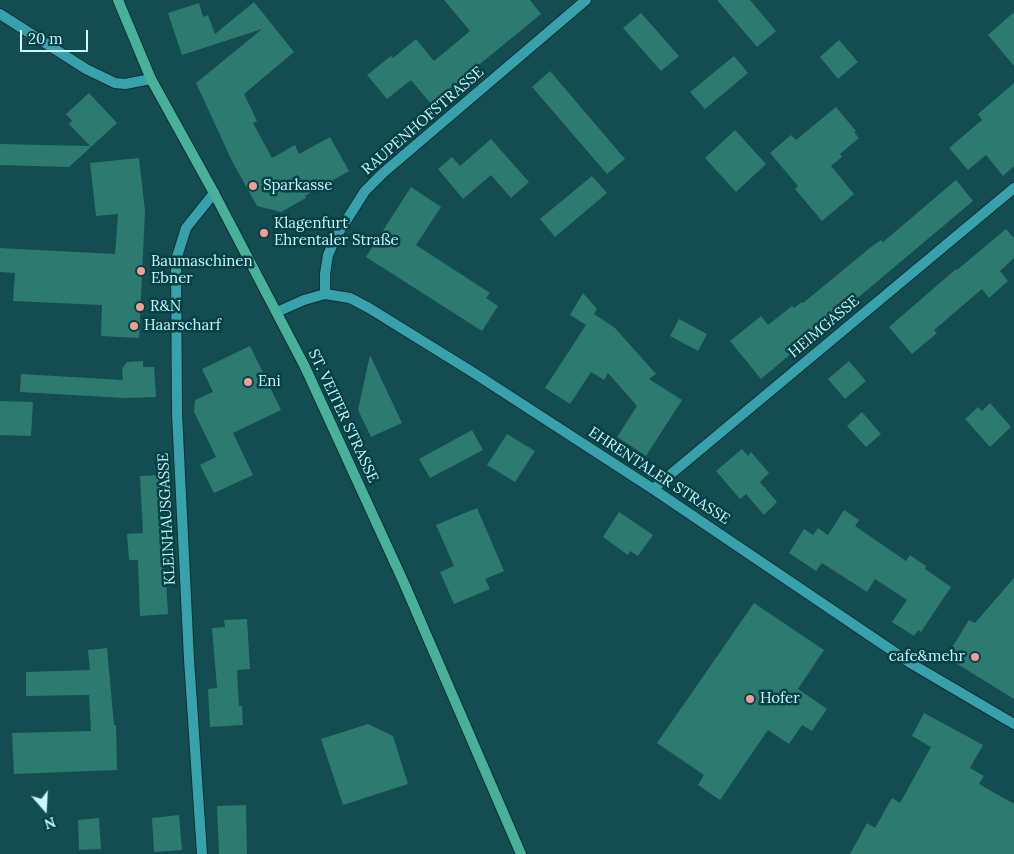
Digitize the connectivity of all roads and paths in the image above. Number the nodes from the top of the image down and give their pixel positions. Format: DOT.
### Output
graph roads {
  1 [pos="118,0"];
  2 [pos="586,0"];
  3 [pos="0,14"];
  4 [pos="151,79"];
  5 [pos="1014,188"];
  6 [pos="214,193"];
  7 [pos="325,294"];
  8 [pos="276,312"];
  9 [pos="653,490"];
  10 [pos="1014,724"];
  11 [pos="202,854"];
  12 [pos="521,854"];
  1 -- 4 [label="main road, ST. VEITER STRASSE"];
  2 -- 7 [label="street, RAUPENHOFSTRASSE"];
  3 -- 4 [label="street"];
  4 -- 6 [label="main road, ST. VEITER STRASSE"];
  5 -- 9 [label="street, HEIMGASSE"];
  6 -- 8 [label="main road, ST. VEITER STRASSE"];
  6 -- 11 [label="street, KLEINHAUSGASSE"];
  7 -- 8 [label="street, EHRENTALER STRASSE"];
  7 -- 9 [label="street, EHRENTALER STRASSE"];
  8 -- 12 [label="main road, ST. VEITER STRASSE"];
  9 -- 10 [label="street, EHRENTALER STRASSE"];
}
